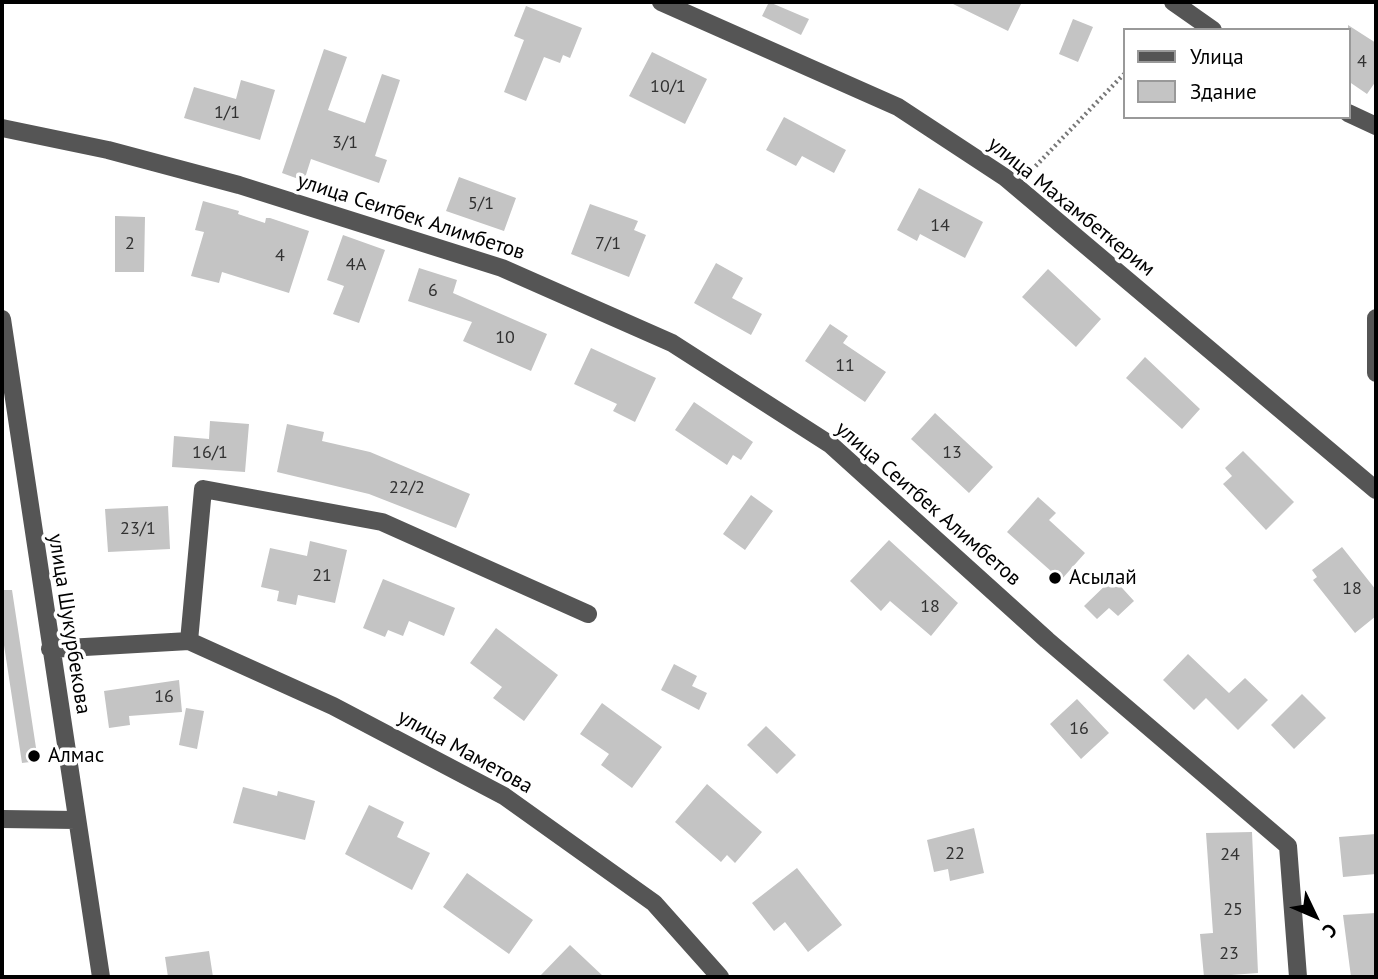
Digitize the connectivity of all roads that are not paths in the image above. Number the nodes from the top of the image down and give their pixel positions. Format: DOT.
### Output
graph roads {
  1 [pos="661,2"];
  2 [pos="1173,2"];
  3 [pos="1210,28"];
  4 [pos="1350,114"];
  5 [pos="1376,126"];
  6 [pos="2,128"];
  7 [pos="1376,318"];
  8 [pos="2,319"];
  9 [pos="1376,373"];
  10 [pos="8,420"];
  11 [pos="1376,490"];
  12 [pos="588,614"];
  13 [pos="188,641"];
  14 [pos="50,649"];
  15 [pos="2,819"];
  16 [pos="76,820"];
  17 [pos="101,977"];
  18 [pos="720,977"];
  19 [pos="1298,977"];
  1 -- 11 [label="street, улица Махамбеткерим"];
  2 -- 3 [label="street"];
  4 -- 5 [label="street"];
  6 -- 19 [label="street, улица Сеитбек Алимбетов"];
  7 -- 9 [label="street"];
  8 -- 10 [label="street, улица Шукурбекова"];
  10 -- 14 [label="street, улица Шукурбекова"];
  12 -- 13 [label="street"];
  13 -- 14 [label="street, улица Маметова"];
  13 -- 18 [label="street, улица Маметова"];
  14 -- 16 [label="street, улица Шукурбекова"];
  15 -- 16 [label="street"];
  16 -- 17 [label="street, улица Шукурбекова"];
}
